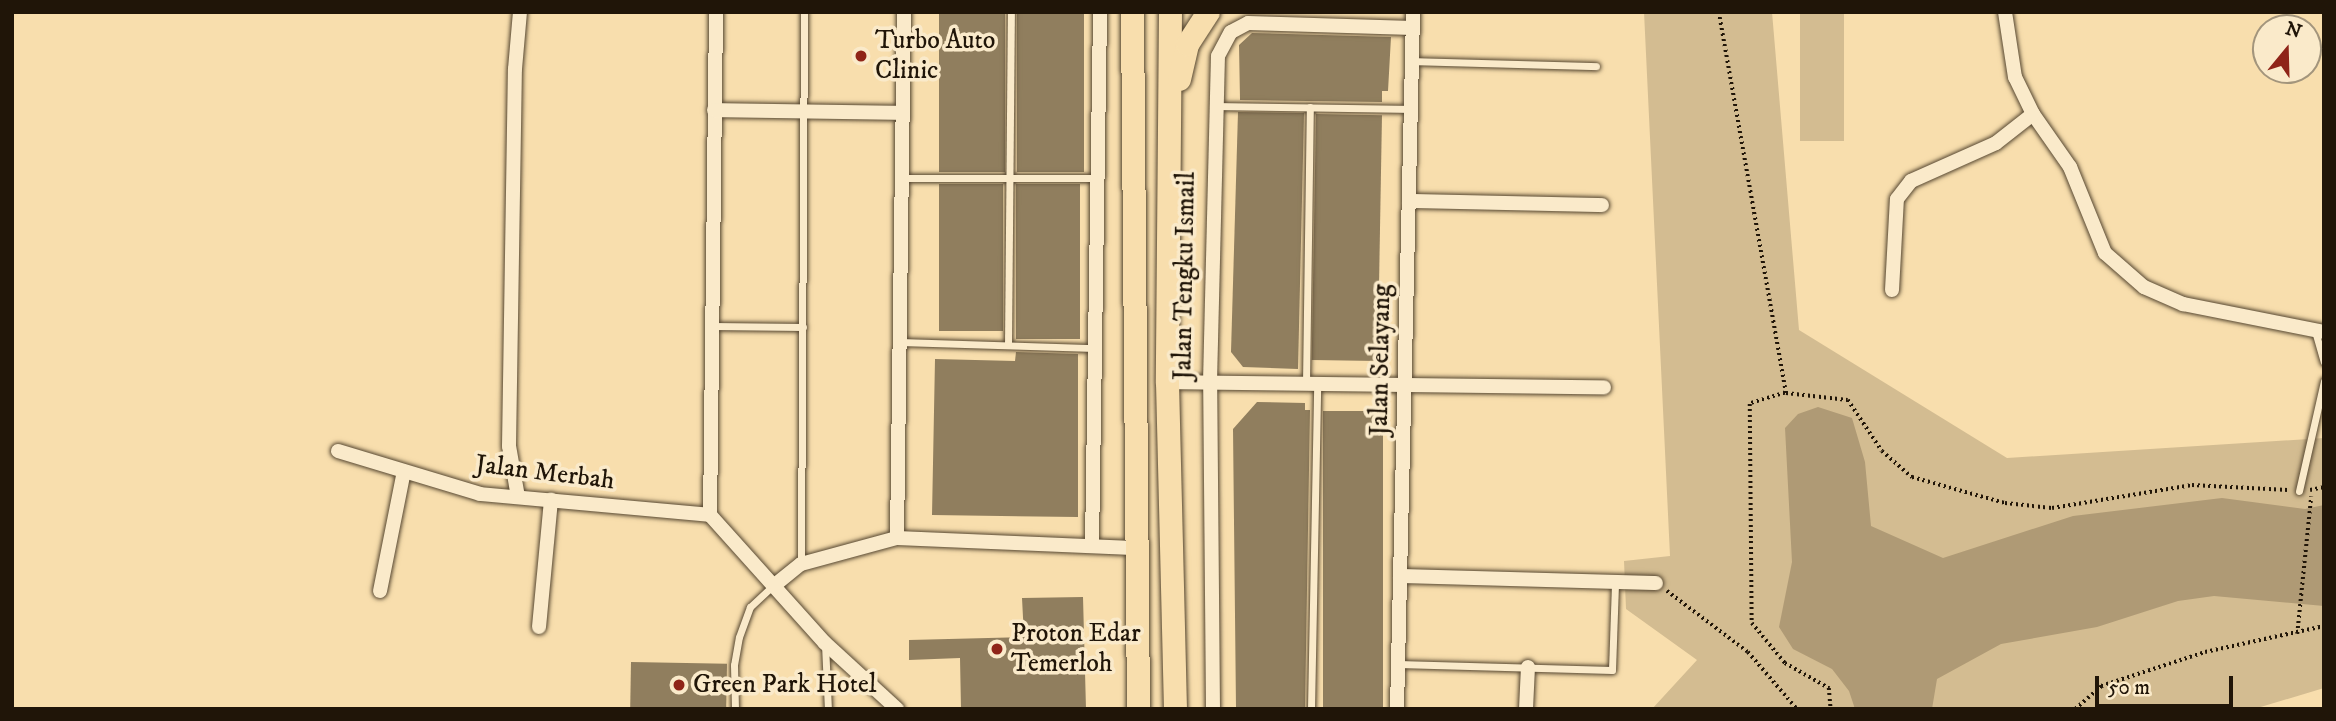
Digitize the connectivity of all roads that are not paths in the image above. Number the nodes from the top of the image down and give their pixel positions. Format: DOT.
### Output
graph roads {
  1 [pos="520,12"];
  2 [pos="716,12"];
  3 [pos="804,12"];
  4 [pos="904,12"];
  5 [pos="1011,12"];
  6 [pos="1100,12"];
  7 [pos="1132,12"];
  8 [pos="1170,12"];
  9 [pos="1208,12"];
  10 [pos="1413,12"];
  11 [pos="2007,15"];
  12 [pos="1413,28"];
  13 [pos="1412,61"];
  14 [pos="1597,66"];
  15 [pos="1216,106"];
  16 [pos="1310,107"];
  17 [pos="714,110"];
  18 [pos="1411,110"];
  19 [pos="804,111"];
  20 [pos="903,113"];
  21 [pos="2033,114"];
  22 [pos="1168,133"];
  23 [pos="902,178"];
  24 [pos="1010,178"];
  25 [pos="1098,178"];
  26 [pos="1409,201"];
  27 [pos="1602,205"];
  28 [pos="1168,217"];
  29 [pos="1133,218"];
  30 [pos="1892,290"];
  31 [pos="712,326"];
  32 [pos="803,327"];
  33 [pos="2319,331"];
  34 [pos="900,342"];
  35 [pos="1007,345"];
  36 [pos="1096,348"];
  37 [pos="2324,362"];
  38 [pos="2324,381"];
  39 [pos="1167,382"];
  40 [pos="1210,382"];
  41 [pos="1311,384"];
  42 [pos="1405,385"];
  43 [pos="1604,387"];
  44 [pos="2322,410"];
  45 [pos="338,451"];
  46 [pos="404,471"];
  47 [pos="2299,491"];
  48 [pos="518,497"];
  49 [pos="551,500"];
  50 [pos="709,515"];
  51 [pos="897,538"];
  52 [pos="1093,546"];
  53 [pos="1139,548"];
  54 [pos="801,564"];
  55 [pos="1400,576"];
  56 [pos="1615,582"];
  57 [pos="775,583"];
  58 [pos="1656,583"];
  59 [pos="380,591"];
  60 [pos="539,627"];
  61 [pos="825,643"];
  62 [pos="1398,664"];
  63 [pos="1528,667"];
  64 [pos="736,709"];
  65 [pos="828,709"];
  66 [pos="897,709"];
  67 [pos="1138,709"];
  68 [pos="1175,709"];
  69 [pos="1213,709"];
  70 [pos="1311,709"];
  71 [pos="1397,709"];
  72 [pos="1526,709"];
  1 -- 48 [label="street"];
  2 -- 17 [label="street"];
  3 -- 19 [label="lane"];
  4 -- 20 [label="street"];
  5 -- 24 [label="lane"];
  6 -- 25 [label="street"];
  7 -- 29 [label="main road, Jalan Tengku Ismail"];
  8 -- 22 [label="main road, Jalan Tengku Ismail"];
  9 -- 22 [label="main road"];
  10 -- 12 [label="street, Jalan Selayang"];
  11 -- 21 [label="street"];
  12 -- 13 [label="street, Jalan Selayang"];
  12 -- 15 [label="street, Jalan Tengku Ismail"];
  13 -- 14 [label="lane"];
  13 -- 18 [label="street, Jalan Selayang"];
  15 -- 16 [label="lane"];
  15 -- 40 [label="street, Jalan Tengku Ismail"];
  16 -- 18 [label="lane"];
  16 -- 41 [label="lane"];
  17 -- 19 [label="street"];
  17 -- 31 [label="street"];
  18 -- 26 [label="street, Jalan Selayang"];
  19 -- 20 [label="street"];
  19 -- 32 [label="lane"];
  20 -- 23 [label="street"];
  21 -- 30 [label="street"];
  21 -- 33 [label="street"];
  22 -- 28 [label="main road, Jalan Tengku Ismail"];
  23 -- 24 [label="lane"];
  23 -- 34 [label="street"];
  24 -- 25 [label="lane"];
  24 -- 35 [label="lane"];
  25 -- 36 [label="street"];
  26 -- 27 [label="street"];
  26 -- 42 [label="street, Jalan Selayang"];
  28 -- 29 [label="main road"];
  28 -- 39 [label="main road, Jalan Tengku Ismail"];
  29 -- 53 [label="main road, Jalan Tengku Ismail"];
  31 -- 32 [label="lane"];
  31 -- 50 [label="street"];
  32 -- 54 [label="lane"];
  33 -- 37 [label="lane"];
  34 -- 35 [label="lane"];
  34 -- 51 [label="street"];
  35 -- 36 [label="lane"];
  36 -- 52 [label="street"];
  38 -- 44 [label="lane"];
  39 -- 40 [label="street"];
  39 -- 68 [label="main road, Jalan Tengku Ismail"];
  40 -- 41 [label="street"];
  40 -- 69 [label="street, Jalan Tengku Ismail"];
  41 -- 42 [label="street"];
  41 -- 70 [label="lane"];
  42 -- 43 [label="street"];
  42 -- 55 [label="street, Jalan Selayang"];
  44 -- 47 [label="lane"];
  45 -- 46 [label="street, Jalan Merbah"];
  46 -- 48 [label="street, Jalan Merbah"];
  46 -- 59 [label="street"];
  48 -- 49 [label="street, Jalan Merbah"];
  49 -- 50 [label="street, Jalan Merbah"];
  49 -- 60 [label="street"];
  50 -- 57 [label="street"];
  51 -- 52 [label="street"];
  51 -- 54 [label="street"];
  52 -- 53 [label="street"];
  53 -- 67 [label="main road, Jalan Tengku Ismail"];
  54 -- 57 [label="street"];
  55 -- 56 [label="street"];
  55 -- 62 [label="street, Jalan Selayang"];
  56 -- 58 [label="street"];
  56 -- 63 [label="lane"];
  57 -- 61 [label="street"];
  57 -- 64 [label="lane"];
  61 -- 65 [label="lane"];
  61 -- 66 [label="street"];
  62 -- 63 [label="lane"];
  62 -- 71 [label="street, Jalan Selayang"];
  63 -- 72 [label="street"];
}
